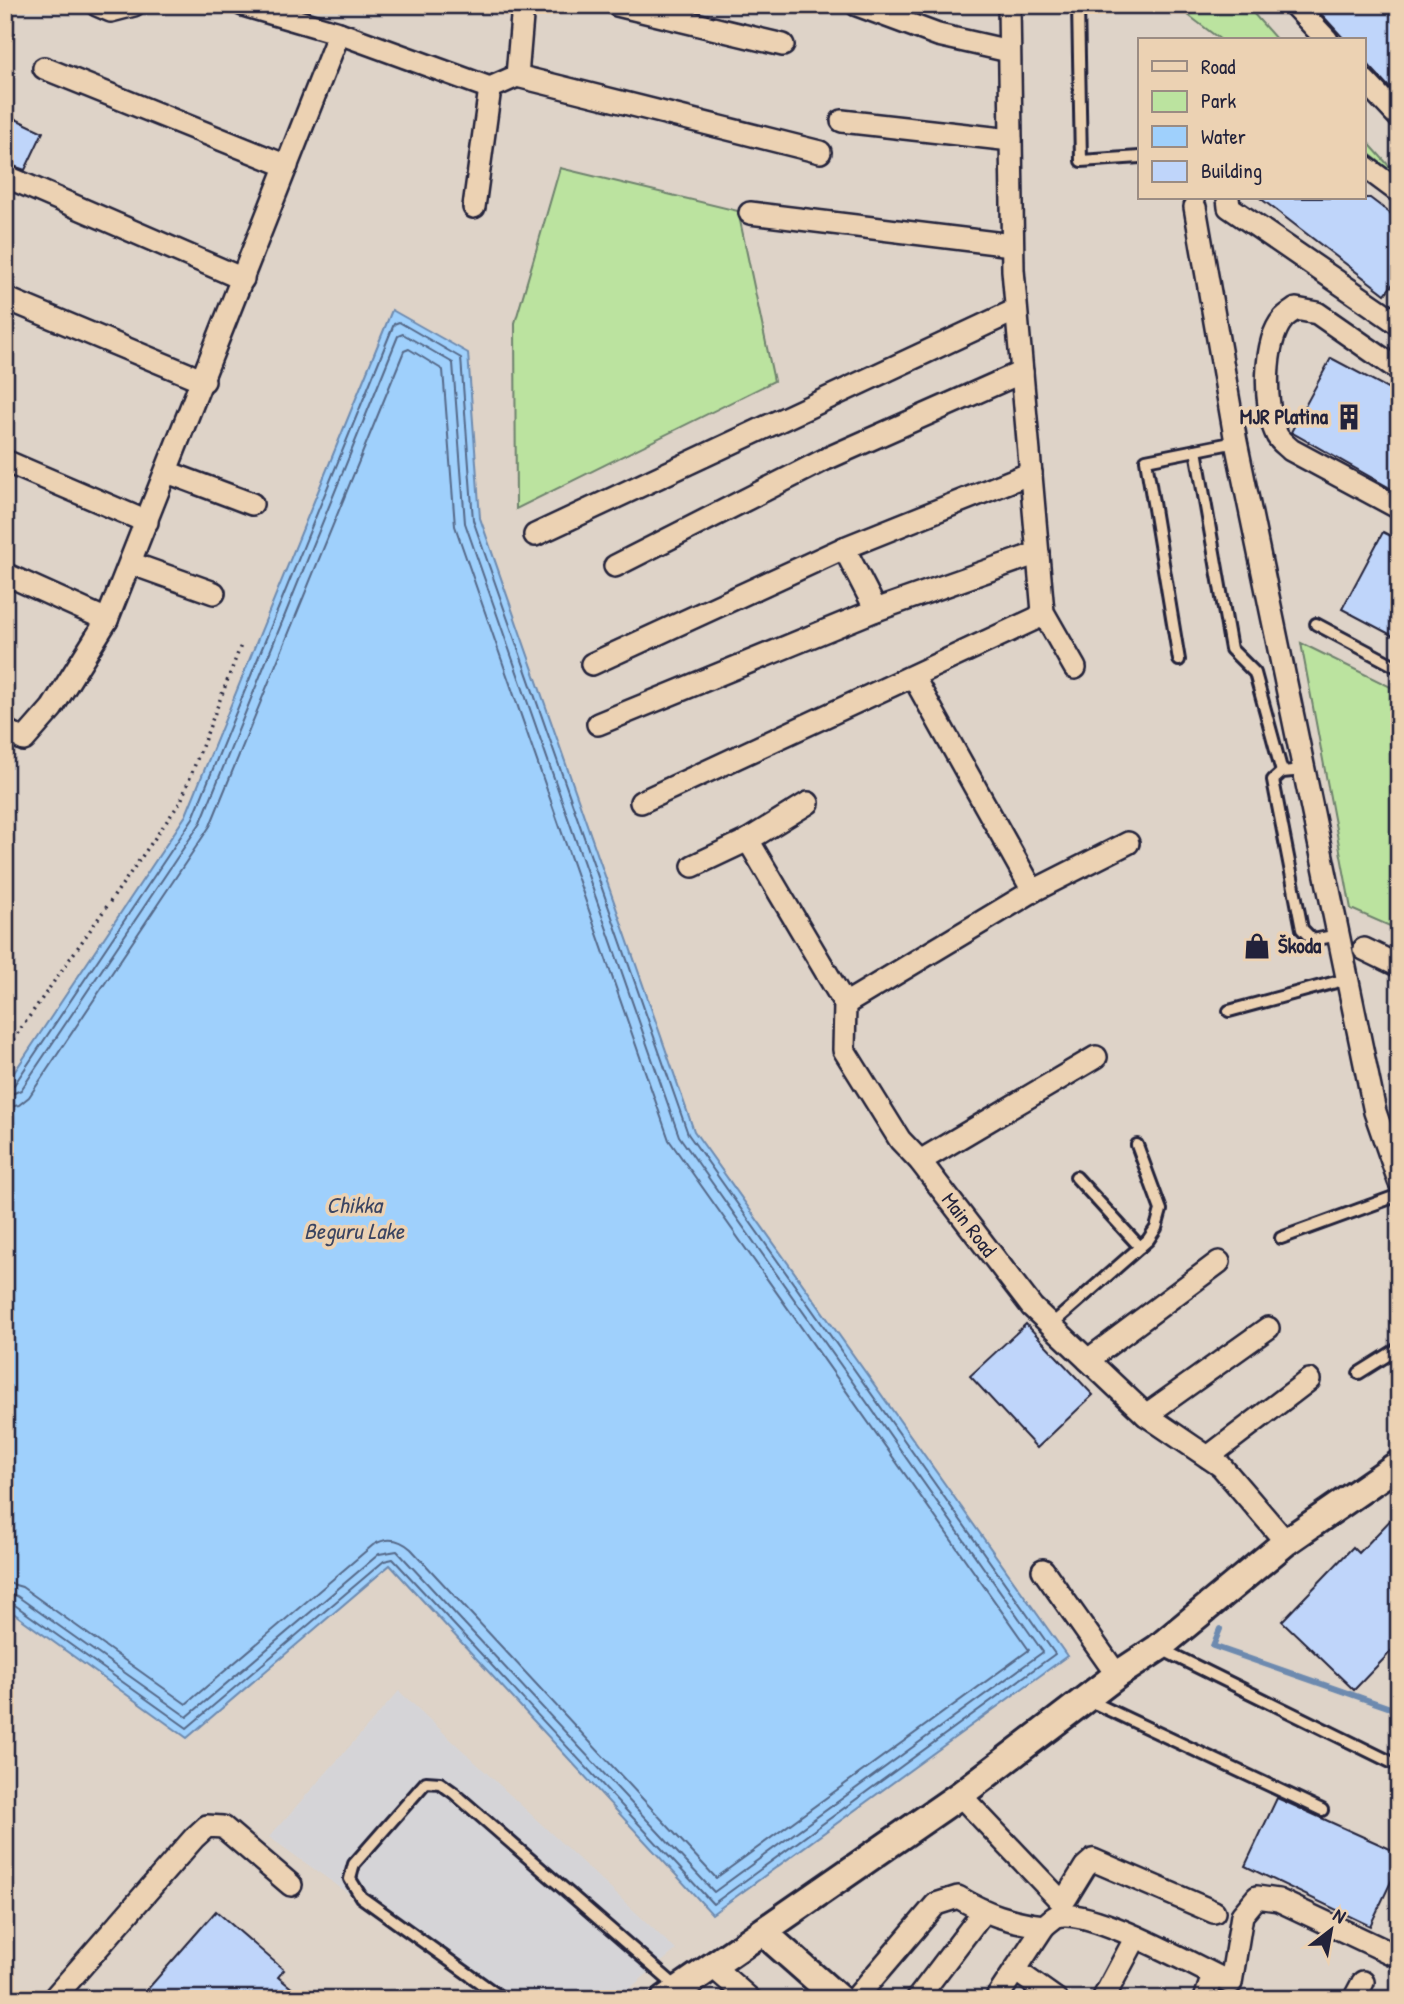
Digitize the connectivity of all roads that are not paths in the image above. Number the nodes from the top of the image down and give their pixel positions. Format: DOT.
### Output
graph roads {
  1 [pos="97,5"];
  2 [pos="134,5"];
  3 [pos="243,5"];
  4 [pos="523,5"];
  5 [pos="617,5"];
  6 [pos="857,5"];
  7 [pos="1009,5"];
  8 [pos="1078,5"];
  9 [pos="1294,5"];
  10 [pos="339,33"];
  11 [pos="1325,38"];
  12 [pos="783,45"];
  13 [pos="1009,51"];
  14 [pos="44,68"];
  15 [pos="517,76"];
  16 [pos="1366,82"];
  17 [pos="490,88"];
  18 [pos="1399,117"];
  19 [pos="842,121"];
  20 [pos="1011,140"];
  21 [pos="820,152"];
  22 [pos="1138,157"];
  23 [pos="287,166"];
  24 [pos="1366,167"];
  25 [pos="5,176"];
  26 [pos="1399,192"];
  27 [pos="1228,200"];
  28 [pos="1192,202"];
  29 [pos="474,207"];
  30 [pos="750,213"];
  31 [pos="1012,245"];
  32 [pos="243,279"];
  33 [pos="5,298"];
  34 [pos="1016,310"];
  35 [pos="1399,324"];
  36 [pos="1399,370"];
  37 [pos="1022,372"];
  38 [pos="204,381"];
  39 [pos="1236,442"];
  40 [pos="1196,450"];
  41 [pos="5,461"];
  42 [pos="167,472"];
  43 [pos="1031,472"];
  44 [pos="253,504"];
  45 [pos="1399,508"];
  46 [pos="147,522"];
  47 [pos="535,535"];
  48 [pos="844,548"];
  49 [pos="1038,553"];
  50 [pos="130,563"];
  51 [pos="615,566"];
  52 [pos="5,574"];
  53 [pos="214,593"];
  54 [pos="876,610"];
  55 [pos="1043,612"];
  56 [pos="107,620"];
  57 [pos="1316,624"];
  58 [pos="1179,660"];
  59 [pos="592,664"];
  60 [pos="1075,668"];
  61 [pos="1399,668"];
  62 [pos="914,678"];
  63 [pos="598,724"];
  64 [pos="5,730"];
  65 [pos="1304,770"];
  66 [pos="1282,772"];
  67 [pos="641,802"];
  68 [pos="808,803"];
  69 [pos="748,840"];
  70 [pos="1128,843"];
  71 [pos="693,866"];
  72 [pos="1032,891"];
  73 [pos="1338,934"];
  74 [pos="1364,949"];
  75 [pos="1399,966"];
  76 [pos="1347,979"];
  77 [pos="845,1004"];
  78 [pos="1229,1012"];
  79 [pos="1096,1057"];
  80 [pos="1136,1145"];
  81 [pos="920,1161"];
  82 [pos="1076,1177"];
  83 [pos="1399,1181"];
  84 [pos="1399,1195"];
  85 [pos="1281,1238"];
  86 [pos="1140,1247"];
  87 [pos="1219,1262"];
  88 [pos="1051,1325"];
  89 [pos="1268,1328"];
  90 [pos="1399,1348"];
  91 [pos="1088,1360"];
  92 [pos="1359,1373"];
  93 [pos="1309,1380"];
  94 [pos="1146,1415"];
  95 [pos="1208,1457"];
  96 [pos="1399,1464"];
  97 [pos="1286,1542"];
  98 [pos="1042,1570"];
  99 [pos="1158,1648"];
  100 [pos="1117,1675"];
  101 [pos="1086,1699"];
  102 [pos="1399,1766"];
  103 [pos="960,1795"];
  104 [pos="1322,1810"];
  105 [pos="291,1885"];
  106 [pos="983,1912"];
  107 [pos="1214,1912"];
  108 [pos="1044,1926"];
  109 [pos="763,1932"];
  110 [pos="1136,1937"];
  111 [pos="1399,1957"];
  112 [pos="712,1966"];
  113 [pos="1015,1970"];
  114 [pos="1213,1975"];
  115 [pos="672,1994"];
  116 [pos="53,1999"];
  117 [pos="503,1999"];
  118 [pos="750,1999"];
  119 [pos="839,1999"];
  120 [pos="855,1999"];
  121 [pos="917,1999"];
  122 [pos="996,1999"];
  123 [pos="1056,1999"];
  124 [pos="1103,1999"];
  125 [pos="1205,1999"];
  1 -- 2 [label="street"];
  3 -- 10 [label="street"];
  4 -- 15 [label="street"];
  5 -- 12 [label="street"];
  6 -- 13 [label="street"];
  7 -- 13 [label="street"];
  8 -- 22 [label="lane"];
  9 -- 11 [label="street"];
  10 -- 17 [label="street"];
  10 -- 23 [label="street"];
  13 -- 20 [label="street"];
  14 -- 23 [label="street"];
  15 -- 17 [label="street"];
  15 -- 21 [label="street"];
  16 -- 18 [label="street"];
  17 -- 29 [label="street"];
  19 -- 20 [label="street"];
  20 -- 31 [label="street"];
  23 -- 32 [label="street"];
  24 -- 26 [label="street"];
  25 -- 32 [label="street"];
  27 -- 35 [label="street"];
  28 -- 39 [label="street"];
  30 -- 31 [label="street"];
  31 -- 34 [label="street"];
  32 -- 38 [label="street"];
  33 -- 38 [label="street"];
  34 -- 37 [label="street"];
  34 -- 47 [label="street"];
  36 -- 45 [label="street"];
  37 -- 43 [label="street"];
  37 -- 51 [label="street"];
  38 -- 42 [label="street"];
  39 -- 40 [label="lane"];
  39 -- 65 [label="street"];
  40 -- 58 [label="lane"];
  40 -- 66 [label="lane"];
  41 -- 46 [label="street"];
  42 -- 44 [label="street"];
  42 -- 46 [label="street"];
  43 -- 48 [label="street"];
  43 -- 49 [label="street"];
  46 -- 50 [label="street"];
  48 -- 54 [label="street"];
  48 -- 59 [label="street"];
  49 -- 54 [label="street"];
  49 -- 55 [label="street"];
  50 -- 53 [label="street"];
  50 -- 56 [label="street"];
  52 -- 56 [label="street"];
  54 -- 63 [label="street"];
  55 -- 60 [label="street"];
  55 -- 62 [label="street"];
  56 -- 64 [label="street"];
  57 -- 61 [label="lane"];
  62 -- 67 [label="street"];
  62 -- 72 [label="street"];
  65 -- 66 [label="lane"];
  65 -- 73 [label="street"];
  66 -- 73 [label="lane"];
  68 -- 69 [label="street"];
  69 -- 71 [label="street"];
  69 -- 77 [label="street"];
  70 -- 72 [label="street"];
  72 -- 77 [label="street"];
  73 -- 76 [label="street"];
  74 -- 75 [label="street"];
  76 -- 78 [label="lane"];
  76 -- 83 [label="street"];
  77 -- 81 [label="street, Main Road"];
  79 -- 81 [label="street"];
  80 -- 86 [label="lane"];
  81 -- 88 [label="street, Main Road"];
  82 -- 86 [label="lane"];
  84 -- 85 [label="lane"];
  86 -- 88 [label="lane"];
  87 -- 91 [label="street"];
  88 -- 91 [label="street, Main Road"];
  89 -- 94 [label="street"];
  90 -- 92 [label="lane"];
  91 -- 94 [label="street, Main Road"];
  93 -- 95 [label="street"];
  94 -- 95 [label="street, Main Road"];
  95 -- 97 [label="street, Main Road"];
  96 -- 97 [label="street"];
  97 -- 99 [label="street"];
  98 -- 100 [label="street"];
  99 -- 100 [label="street"];
  99 -- 102 [label="lane"];
  100 -- 101 [label="street"];
  101 -- 103 [label="street"];
  101 -- 104 [label="lane"];
  103 -- 107 [label="street"];
  103 -- 109 [label="street"];
  105 -- 116 [label="street"];
  106 -- 108 [label="street"];
  106 -- 120 [label="street"];
  106 -- 121 [label="street"];
  108 -- 110 [label="street"];
  108 -- 113 [label="street"];
  109 -- 112 [label="street"];
  109 -- 119 [label="street"];
  110 -- 114 [label="street"];
  110 -- 124 [label="street"];
  111 -- 114 [label="street"];
  112 -- 115 [label="street"];
  112 -- 118 [label="street"];
  113 -- 122 [label="street"];
  113 -- 123 [label="street"];
  114 -- 125 [label="street"];
  115 -- 117 [label="lane"];
}
